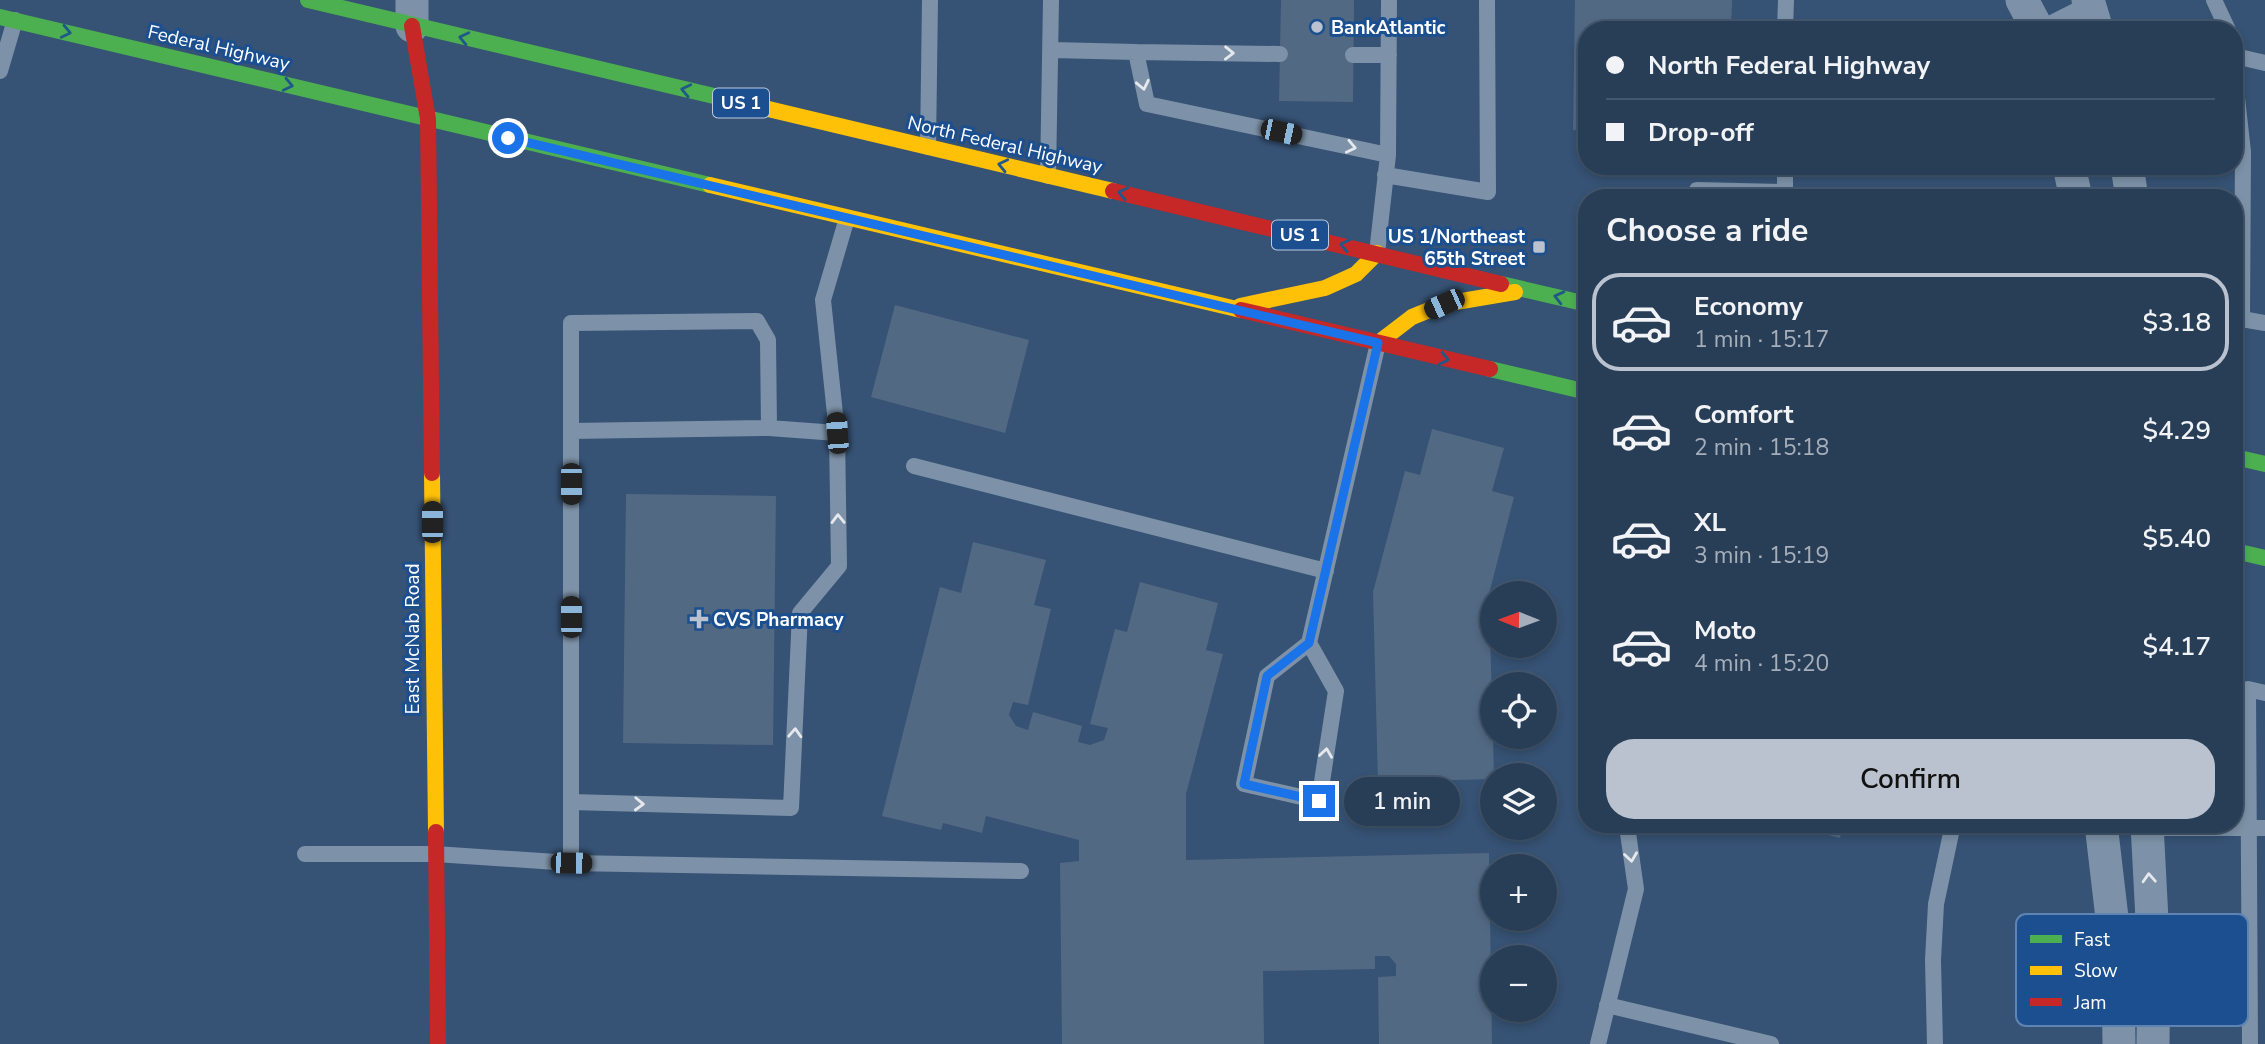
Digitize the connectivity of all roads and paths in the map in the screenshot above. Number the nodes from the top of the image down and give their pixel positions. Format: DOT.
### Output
graph roads {
  1 [pos="308,0"];
  2 [pos="930,0"];
  3 [pos="1051,0"];
  4 [pos="1389,0"];
  5 [pos="1487,0"];
  6 [pos="1786,0"];
  7 [pos="2022,0"];
  8 [pos="2214,0"];
  9 [pos="2094,8"];
  10 [pos="412,13"];
  11 [pos="8,18"];
  12 [pos="1785,21"];
  13 [pos="2033,21"];
  14 [pos="2061,21"];
  15 [pos="2224,21"];
  16 [pos="1052,50"];
  17 [pos="1136,52"];
  18 [pos="1280,54"];
  19 [pos="1353,55"];
  20 [pos="1389,55"];
  21 [pos="2243,58"];
  22 [pos="2265,63"];
  23 [pos="0,71"];
  24 [pos="428,119"];
  25 [pos="928,147"];
  26 [pos="1388,155"];
  27 [pos="1385,175"];
  28 [pos="1048,176"];
  29 [pos="847,218"];
  30 [pos="1377,253"];
  31 [pos="1530,290"];
  32 [pos="1578,302"];
  33 [pos="1231,308"];
  34 [pos="2243,319"];
  35 [pos="2265,323"];
  36 [pos="1378,343"];
  37 [pos="1578,390"];
  38 [pos="769,429"];
  39 [pos="571,431"];
  40 [pos="837,433"];
  41 [pos="2243,459"];
  42 [pos="2265,464"];
  43 [pos="914,466"];
  44 [pos="2243,553"];
  45 [pos="2265,558"];
  46 [pos="1326,571"];
  47 [pos="1309,643"];
  48 [pos="2265,693"];
  49 [pos="571,802"];
  50 [pos="2243,828"];
  51 [pos="2248,828"];
  52 [pos="2265,828"];
  53 [pos="1628,833"];
  54 [pos="1951,833"];
  55 [pos="2102,833"];
  56 [pos="2147,833"];
  57 [pos="305,854"];
  58 [pos="435,854"];
  59 [pos="571,863"];
  60 [pos="1020,871"];
  61 [pos="2112,914"];
  62 [pos="2152,914"];
  63 [pos="1607,1005"];
  64 [pos="2119,1026"];
  65 [pos="2153,1026"];
  66 [pos="438,1044"];
  67 [pos="1598,1044"];
  68 [pos="1771,1044"];
  69 [pos="1935,1044"];
  70 [pos="2119,1044"];
  71 [pos="2153,1044"];
  72 [pos="2250,1044"];
  1 -- 10 [label="main road, US 1"];
  2 -- 25 [label="lane"];
  3 -- 16 [label="lane"];
  4 -- 20 [label="lane"];
  5 -- 27 [label="lane"];
  6 -- 12 [label="lane"];
  7 -- 13 [label="street"];
  8 -- 15 [label="lane"];
  9 -- 14 [label="lane"];
  10 -- 24 [label="main road, East McNab Road"];
  25 -- 10 [label="main road, North Federal Highway / US 1, one-way"];
  11 -- 23 [label="lane"];
  11 -- 24 [label="main road, Federal Highway, one-way"];
  16 -- 17 [label="lane"];
  16 -- 28 [label="lane"];
  17 -- 18 [label="lane, one-way"];
  17 -- 26 [label="lane, one-way"];
  19 -- 20 [label="lane"];
  20 -- 26 [label="lane"];
  21 -- 22 [label="lane"];
  24 -- 29 [label="main road"];
  24 -- 58 [label="main road, East McNab Road"];
  28 -- 25 [label="main road, North Federal Highway / US 1, one-way"];
  26 -- 27 [label="lane"];
  27 -- 30 [label="lane"];
  30 -- 28 [label="main road, North Federal Highway / US 1, one-way"];
  29 -- 33 [label="main road"];
  29 -- 40 [label="lane"];
  30 -- 31 [label="main road, North Federal Highway / US 1"];
  30 -- 33 [label="main road"];
  32 -- 31 [label="main road, North Federal Highway / US 1, one-way"];
  31 -- 36 [label="main road"];
  33 -- 36 [label="main road"];
  34 -- 35 [label="lane"];
  36 -- 37 [label="main road, one-way"];
  36 -- 46 [label="lane"];
  38 -- 39 [label="lane"];
  38 -- 39 [label="lane"];
  38 -- 40 [label="lane"];
  39 -- 49 [label="lane"];
  49 -- 40 [label="lane, one-way"];
  41 -- 42 [label="main road"];
  43 -- 46 [label="lane"];
  44 -- 45 [label="main road"];
  46 -- 47 [label="lane"];
  47 -- 47 [label="lane, one-way"];
  48 -- 51 [label="lane"];
  49 -- 59 [label="lane"];
  50 -- 51 [label="lane"];
  51 -- 52 [label="lane"];
  51 -- 72 [label="lane"];
  53 -- 63 [label="lane, one-way"];
  54 -- 69 [label="lane"];
  55 -- 61 [label="street"];
  62 -- 56 [label="street, one-way"];
  57 -- 58 [label="lane"];
  58 -- 59 [label="lane"];
  58 -- 66 [label="main road, East McNab Road"];
  59 -- 60 [label="lane"];
  63 -- 67 [label="lane"];
  63 -- 68 [label="lane"];
  64 -- 70 [label="street"];
  71 -- 65 [label="street, one-way"];
}
